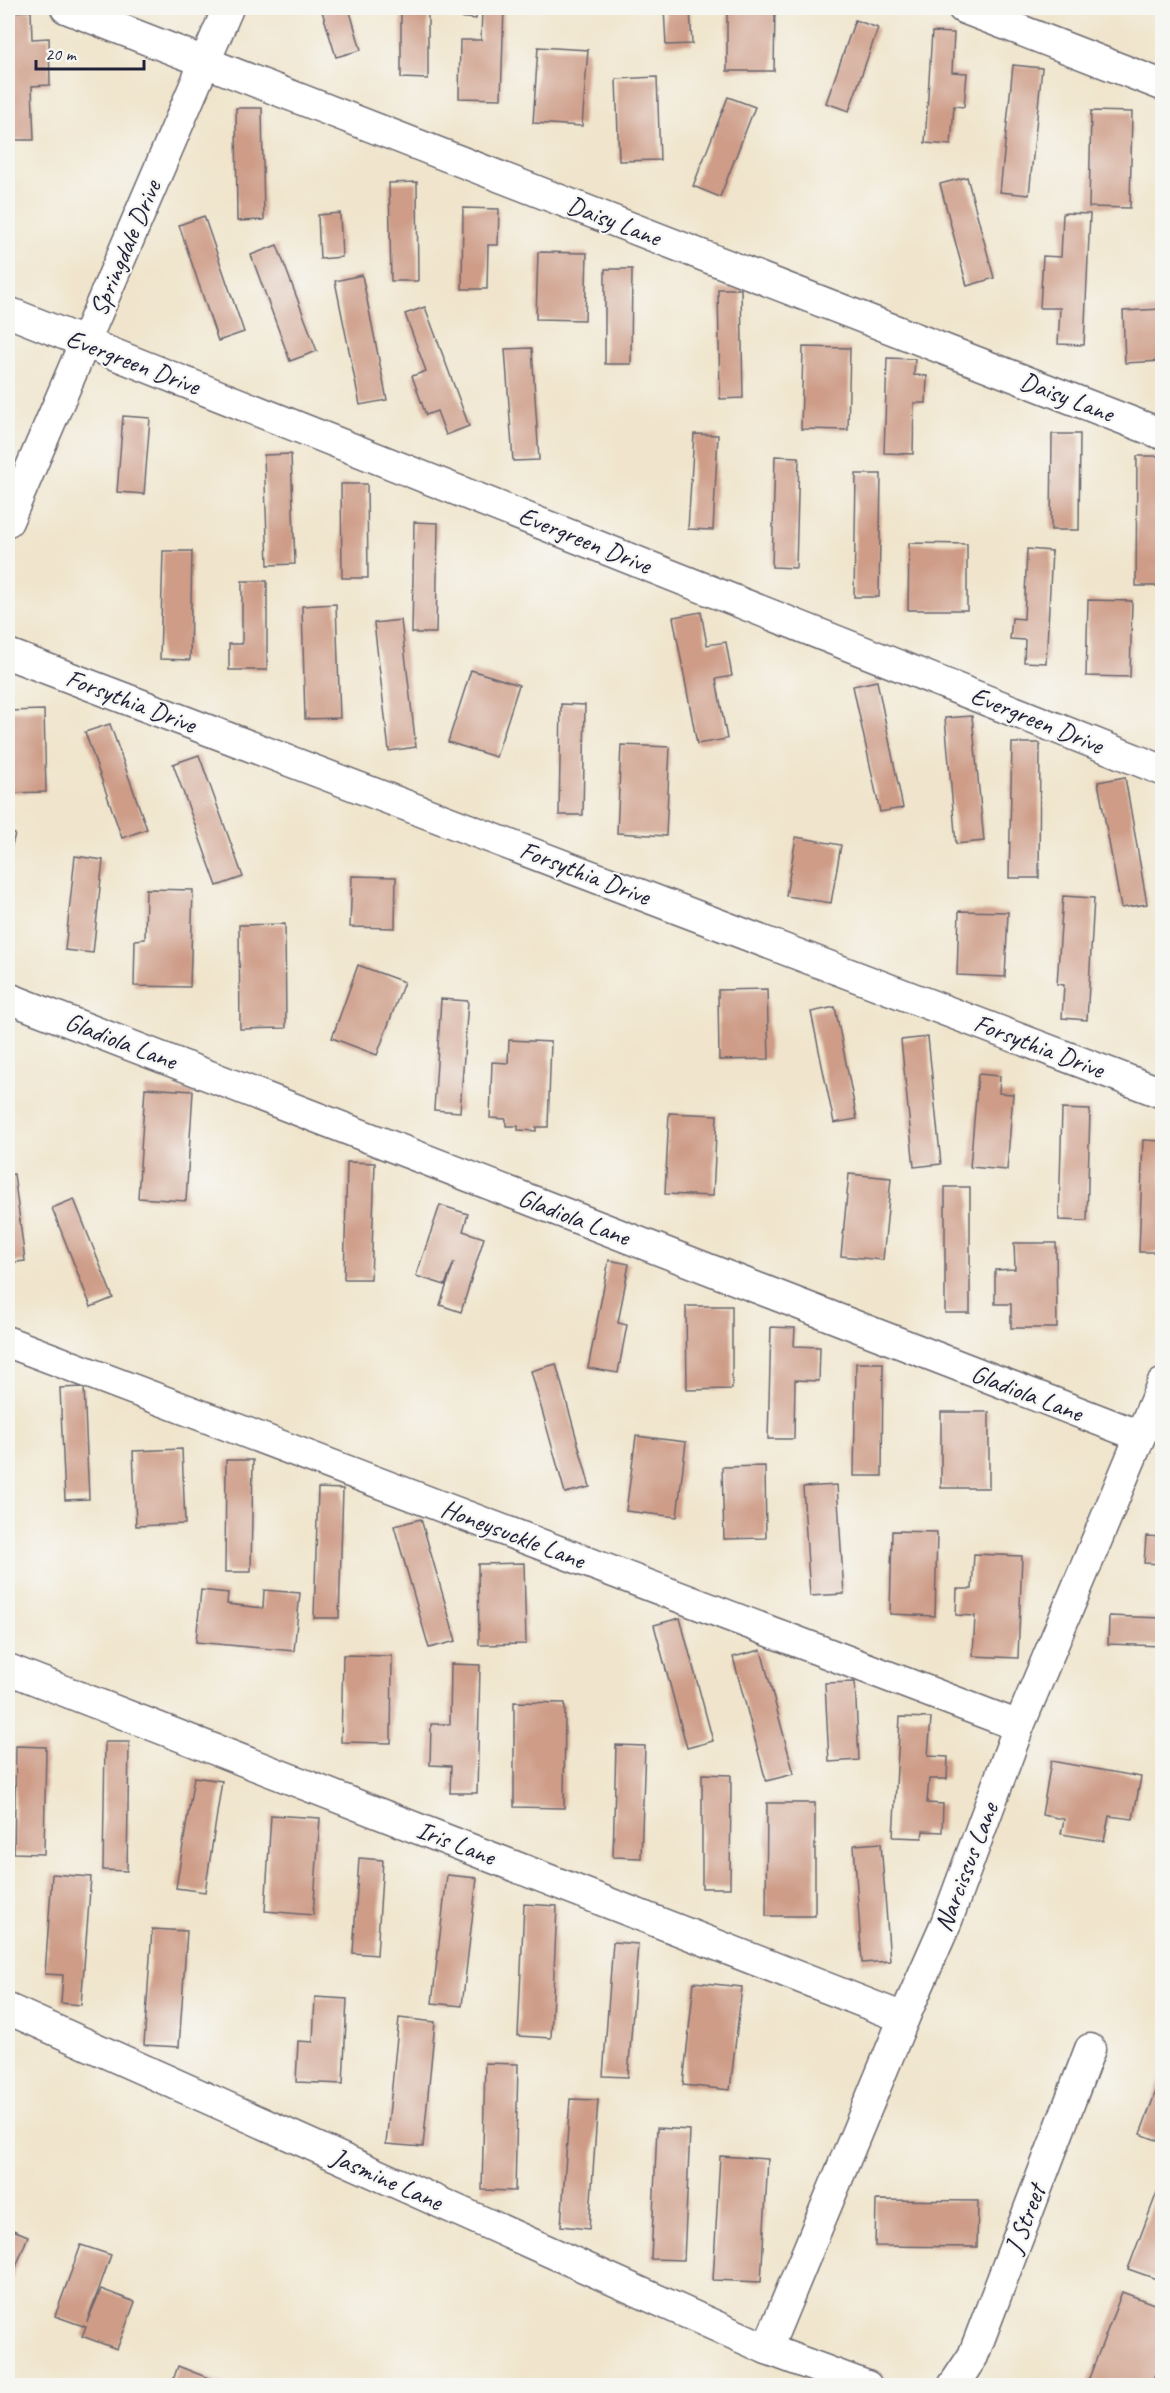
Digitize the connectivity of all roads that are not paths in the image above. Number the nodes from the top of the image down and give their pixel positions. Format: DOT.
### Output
graph roads {
  1 [pos="66,8"];
  2 [pos="228,8"];
  3 [pos="963,8"];
  4 [pos="205,61"];
  5 [pos="1162,85"];
  6 [pos="8,312"];
  7 [pos="84,343"];
  8 [pos="1162,434"];
  9 [pos="8,521"];
  10 [pos="8,654"];
  11 [pos="1162,770"];
  12 [pos="8,998"];
  13 [pos="1162,1093"];
  14 [pos="8,1342"];
  15 [pos="1162,1384"];
  16 [pos="1140,1436"];
  17 [pos="8,1669"];
  18 [pos="1019,1726"];
  19 [pos="8,2009"];
  20 [pos="904,2018"];
  21 [pos="1090,2049"];
  22 [pos="767,2349"];
  23 [pos="867,2385"];
  24 [pos="953,2385"];
  1 -- 4 [label="street, Daisy Lane"];
  2 -- 4 [label="street, Springdale Drive"];
  3 -- 5 [label="street"];
  4 -- 7 [label="street, Springdale Drive"];
  4 -- 8 [label="street, Daisy Lane"];
  6 -- 7 [label="street, Evergreen Drive"];
  7 -- 9 [label="street, Springdale Drive"];
  7 -- 11 [label="street, Evergreen Drive"];
  10 -- 13 [label="street, Forsythia Drive"];
  12 -- 16 [label="street, Gladiola Lane"];
  14 -- 18 [label="street, Honeysuckle Lane"];
  15 -- 16 [label="street, Narcissus Lane"];
  16 -- 18 [label="street, Narcissus Lane"];
  17 -- 20 [label="street, Iris Lane"];
  18 -- 20 [label="street, Narcissus Lane"];
  19 -- 22 [label="street, Jasmine Lane"];
  20 -- 22 [label="street, Narcissus Lane"];
  21 -- 24 [label="street, J Street"];
  22 -- 23 [label="street"];
}
